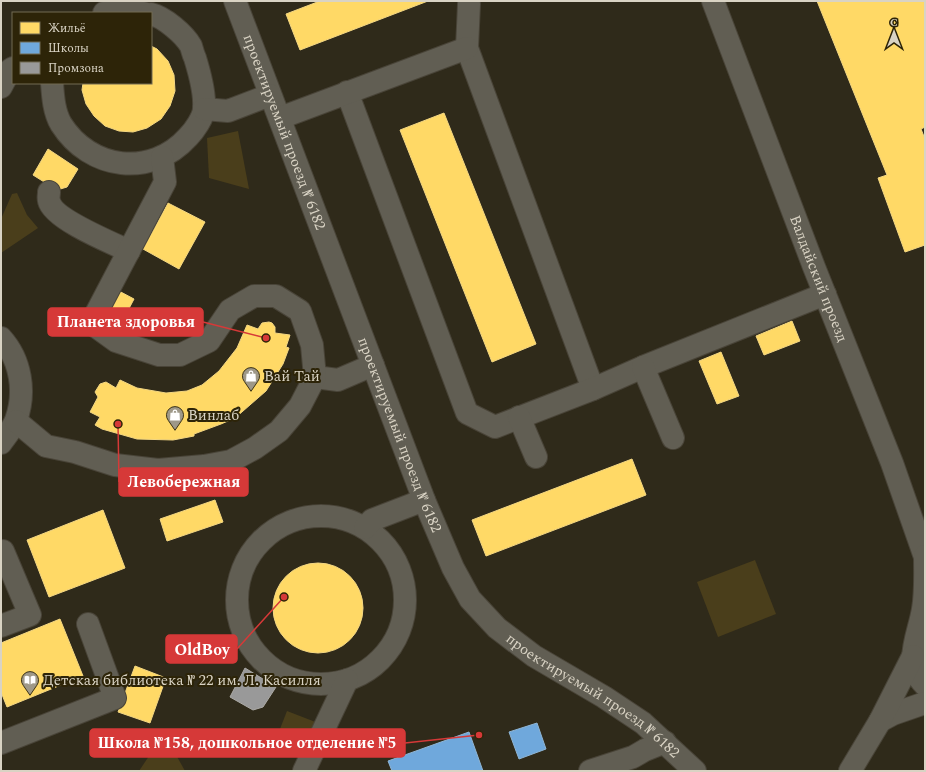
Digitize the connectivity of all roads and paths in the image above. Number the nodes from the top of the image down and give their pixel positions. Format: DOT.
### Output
graph roads {
  1 [pos="235,1"];
  2 [pos="713,1"];
  3 [pos="469,4"];
  4 [pos="118,12"];
  5 [pos="138,12"];
  6 [pos="152,15"];
  7 [pos="467,48"];
  8 [pos="12,69"];
  9 [pos="52,84"];
  10 [pos="1,87"];
  11 [pos="347,92"];
  12 [pos="270,95"];
  13 [pos="204,109"];
  14 [pos="280,118"];
  15 [pos="162,157"];
  16 [pos="49,192"];
  17 [pos="129,251"];
  18 [pos="825,294"];
  19 [pos="1,338"];
  20 [pos="373,365"];
  21 [pos="643,367"];
  22 [pos="315,376"];
  23 [pos="593,389"];
  24 [pos="519,417"];
  25 [pos="16,421"];
  26 [pos="673,438"];
  27 [pos="1,444"];
  28 [pos="536,457"];
  29 [pos="424,500"];
  30 [pos="365,528"];
  31 [pos="3,551"];
  32 [pos="925,557"];
  33 [pos="88,624"];
  34 [pos="1,626"];
  35 [pos="918,640"];
  36 [pos="347,680"];
  37 [pos="925,685"];
  38 [pos="925,703"];
  39 [pos="880,721"];
  40 [pos="664,742"];
  41 [pos="1,743"];
  42 [pos="304,771"];
  43 [pos="590,771"];
  44 [pos="695,771"];
  45 [pos="850,771"];
  1 -- 12 [label="street, проектируемый проезд № 6182"];
  2 -- 18 [label="street, Валдайский проезд"];
  3 -- 7 [label="street"];
  4 -- 5 [label="street"];
  6 -- 13 [label="street"];
  7 -- 11 [label="street"];
  7 -- 23 [label="street"];
  8 -- 10 [label="street"];
  9 -- 15 [label="street"];
  11 -- 14 [label="street"];
  11 -- 24 [label="street"];
  12 -- 13 [label="street"];
  12 -- 14 [label="street, проектируемый проезд № 6182"];
  13 -- 15 [label="street"];
  14 -- 20 [label="street, проектируемый проезд № 6182"];
  15 -- 17 [label="street"];
  16 -- 17 [label="street"];
  17 -- 22 [label="street"];
  18 -- 21 [label="street"];
  18 -- 32 [label="street, Валдайский проезд"];
  19 -- 25 [label="street"];
  20 -- 22 [label="street"];
  20 -- 29 [label="street, проектируемый проезд № 6182"];
  21 -- 23 [label="street"];
  21 -- 26 [label="street"];
  22 -- 25 [label="street"];
  23 -- 24 [label="street"];
  24 -- 28 [label="street"];
  25 -- 27 [label="street"];
  29 -- 30 [label="street"];
  29 -- 40 [label="street, проектируемый проезд № 6182"];
  30 -- 36 [label="street"];
  30 -- 36 [label="street"];
  31 -- 34 [label="street"];
  32 -- 35 [label="street, Валдайский проезд"];
  33 -- 41 [label="street"];
  35 -- 37 [label="street, Валдайский проезд"];
  35 -- 39 [label="street, Валдайский проезд"];
  36 -- 42 [label="street"];
  38 -- 39 [label="street"];
  39 -- 45 [label="street, Валдайский проезд"];
  40 -- 43 [label="street"];
  40 -- 44 [label="street, проектируемый проезд № 6182"];
}
